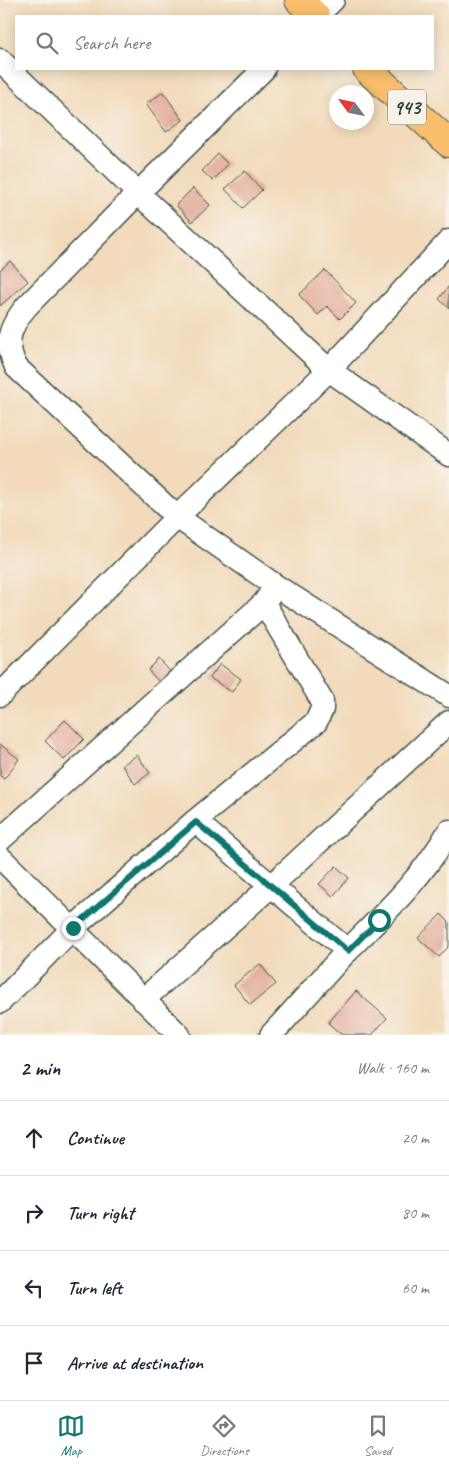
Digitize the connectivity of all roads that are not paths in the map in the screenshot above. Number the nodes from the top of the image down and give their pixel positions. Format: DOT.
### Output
graph roads {
  1 [pos="299,0"];
  2 [pos="333,0"];
  3 [pos="315,15"];
  4 [pos="317,15"];
  5 [pos="0,60"];
  6 [pos="263,70"];
  7 [pos="368,70"];
  8 [pos="449,143"];
  9 [pos="138,193"];
  10 [pos="449,241"];
  11 [pos="329,370"];
  12 [pos="449,455"];
  13 [pos="177,517"];
  14 [pos="270,594"];
  15 [pos="0,695"];
  16 [pos="449,696"];
  17 [pos="449,722"];
  18 [pos="196,822"];
  19 [pos="0,840"];
  20 [pos="447,840"];
  21 [pos="0,857"];
  22 [pos="271,886"];
  23 [pos="73,928"];
  24 [pos="348,951"];
  25 [pos="143,1000"];
  26 [pos="0,1002"];
  27 [pos="179,1035"];
  28 [pos="271,1035"];
  1 -- 3 [label="highway"];
  2 -- 4 [label="street"];
  5 -- 9 [label="street"];
  6 -- 9 [label="street"];
  7 -- 8 [label="highway, 943"];
  9 -- 11 [label="street"];
  9 -- 13 [label="street"];
  10 -- 11 [label="street"];
  11 -- 12 [label="street"];
  11 -- 13 [label="street"];
  13 -- 14 [label="street"];
  13 -- 15 [label="street"];
  14 -- 16 [label="street"];
  14 -- 18 [label="street"];
  14 -- 19 [label="street"];
  17 -- 22 [label="street"];
  18 -- 22 [label="street"];
  18 -- 23 [label="street"];
  20 -- 24 [label="street"];
  21 -- 23 [label="street"];
  22 -- 24 [label="street"];
  22 -- 25 [label="street"];
  23 -- 25 [label="street"];
  23 -- 26 [label="street"];
  24 -- 28 [label="street"];
  25 -- 27 [label="street"];
}
